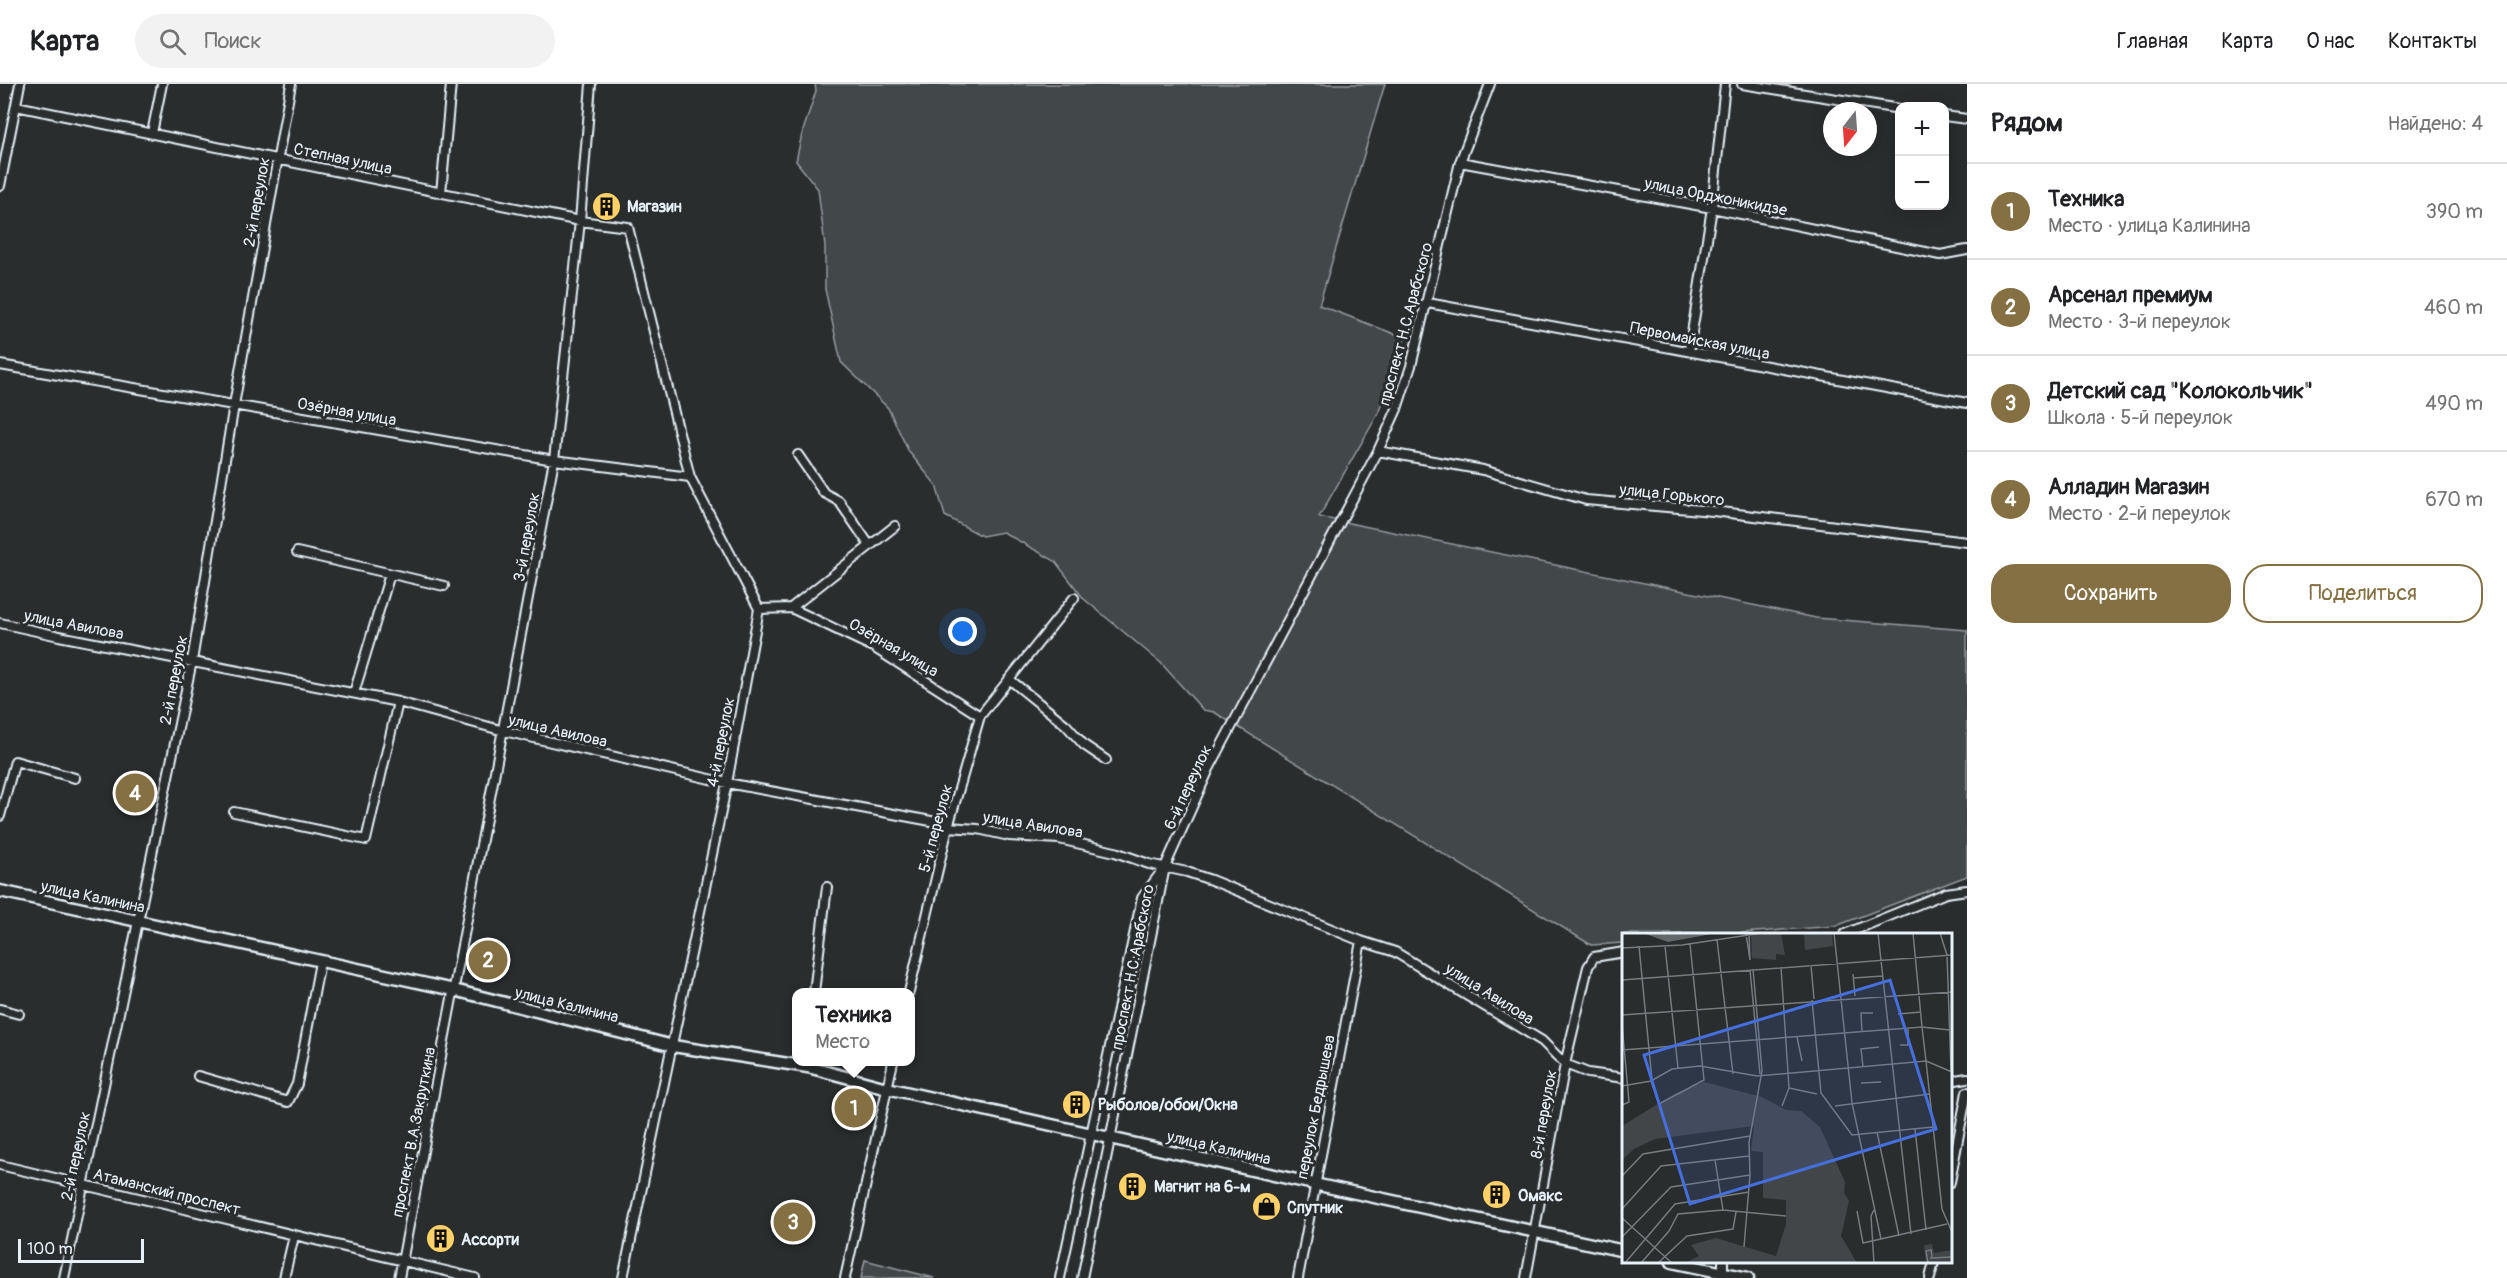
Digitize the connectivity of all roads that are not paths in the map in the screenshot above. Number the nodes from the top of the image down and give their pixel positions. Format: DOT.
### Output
graph roads {
  1 [pos="20,84"];
  2 [pos="162,84"];
  3 [pos="291,84"];
  4 [pos="451,84"];
  5 [pos="591,84"];
  6 [pos="1490,84"];
  7 [pos="1725,84"];
  8 [pos="1742,84"];
  9 [pos="16,106"];
  10 [pos="1895,108"];
  11 [pos="1949,117"];
  12 [pos="1967,119"];
  13 [pos="152,133"];
  14 [pos="278,158"];
  15 [pos="1460,162"];
  16 [pos="0,186"];
  17 [pos="441,193"];
  18 [pos="1712,208"];
  19 [pos="580,221"];
  20 [pos="1967,250"];
  21 [pos="1428,303"];
  22 [pos="1689,351"];
  23 [pos="0,365"];
  24 [pos="1967,403"];
  25 [pos="234,405"];
  26 [pos="1378,451"];
  27 [pos="798,455"];
  28 [pos="554,460"];
  29 [pos="690,477"];
  30 [pos="894,526"];
  31 [pos="1967,542"];
  32 [pos="870,546"];
  33 [pos="297,552"];
  34 [pos="390,574"];
  35 [pos="444,586"];
  36 [pos="1074,598"];
  37 [pos="791,608"];
  38 [pos="759,609"];
  39 [pos="0,622"];
  40 [pos="192,661"];
  41 [pos="1009,680"];
  42 [pos="354,693"];
  43 [pos="398,702"];
  44 [pos="980,716"];
  45 [pos="1235,719"];
  46 [pos="504,731"];
  47 [pos="1106,760"];
  48 [pos="75,778"];
  49 [pos="727,783"];
  50 [pos="234,812"];
  51 [pos="0,816"];
  52 [pos="948,827"];
  53 [pos="1165,867"];
  54 [pos="827,887"];
  55 [pos="1967,890"];
  56 [pos="0,891"];
  57 [pos="137,921"];
  58 [pos="1847,933"];
  59 [pos="1361,941"];
  60 [pos="1622,952"];
  61 [pos="320,962"];
  62 [pos="815,988"];
  63 [pos="910,988"];
  64 [pos="454,990"];
  65 [pos="0,1009"];
  66 [pos="19,1014"];
  67 [pos="673,1046"];
  68 [pos="792,1062"];
  69 [pos="1565,1064"];
  70 [pos="815,1066"];
  71 [pos="892,1066"];
  72 [pos="198,1076"];
  73 [pos="1622,1078"];
  74 [pos="1967,1078"];
  75 [pos="1952,1081"];
  76 [pos="887,1088"];
  77 [pos="1967,1092"];
  78 [pos="1091,1133"];
  79 [pos="1112,1138"];
  80 [pos="0,1165"];
  81 [pos="1952,1171"];
  82 [pos="1314,1184"];
  83 [pos="83,1185"];
  84 [pos="1535,1232"];
  85 [pos="294,1236"];
  86 [pos="1622,1251"];
  87 [pos="402,1262"];
  88 [pos="1678,1263"];
  89 [pos="1934,1263"];
  90 [pos="1723,1271"];
  91 [pos="64,1278"];
  92 [pos="284,1278"];
  93 [pos="399,1278"];
  94 [pos="475,1278"];
  95 [pos="623,1278"];
  96 [pos="845,1278"];
  97 [pos="1060,1278"];
  98 [pos="1082,1278"];
  99 [pos="1298,1278"];
  100 [pos="1526,1278"];
  101 [pos="1748,1278"];
  102 [pos="1930,1278"];
  1 -- 9 [label="street"];
  2 -- 13 [label="street"];
  3 -- 14 [label="street, 2-й переулок"];
  4 -- 17 [label="street"];
  5 -- 19 [label="street, 3-й переулок"];
  6 -- 15 [label="street, проспект Н.С.Арабского"];
  7 -- 18 [label="street"];
  8 -- 10 [label="street"];
  9 -- 13 [label="street, Степная улица"];
  9 -- 16 [label="street"];
  11 -- 12 [label="street"];
  13 -- 14 [label="street, Степная улица"];
  14 -- 17 [label="street, Степная улица"];
  14 -- 25 [label="street, 2-й переулок"];
  15 -- 18 [label="street, улица Орджоникидзе"];
  15 -- 21 [label="street, проспект Н.С.Арабского"];
  17 -- 19 [label="street, Степная улица"];
  18 -- 20 [label="street, улица Орджоникидзе"];
  18 -- 22 [label="street"];
  19 -- 28 [label="street, 3-й переулок"];
  19 -- 29 [label="street, Степная улица"];
  21 -- 22 [label="street, Первомайская улица"];
  21 -- 26 [label="street, проспект Н.С.Арабского"];
  22 -- 24 [label="street, Первомайская улица"];
  23 -- 25 [label="street, Озёрная улица"];
  25 -- 28 [label="street, Озёрная улица"];
  25 -- 40 [label="street, 2-й переулок"];
  26 -- 31 [label="street, улица Горького"];
  26 -- 45 [label="street, проспект Н.С.Арабского"];
  27 -- 32 [label="street"];
  28 -- 29 [label="street, Озёрная улица"];
  28 -- 46 [label="street, 3-й переулок"];
  29 -- 38 [label="street"];
  30 -- 32 [label="street"];
  32 -- 37 [label="street"];
  33 -- 34 [label="street"];
  34 -- 35 [label="street"];
  34 -- 42 [label="street"];
  36 -- 41 [label="street, 5-й переулок"];
  37 -- 38 [label="street"];
  37 -- 44 [label="street, Озёрная улица"];
  38 -- 49 [label="street, 4-й переулок"];
  39 -- 40 [label="street, улица Авилова"];
  40 -- 42 [label="street, улица Авилова"];
  40 -- 57 [label="street, 2-й переулок"];
  41 -- 44 [label="street, 5-й переулок"];
  41 -- 47 [label="street"];
  42 -- 43 [label="street, улица Авилова"];
  43 -- 46 [label="street, улица Авилова"];
  43 -- 50 [label="street"];
  44 -- 52 [label="street, 5-й переулок"];
  45 -- 53 [label="street, 6-й переулок"];
  46 -- 49 [label="street, улица Авилова"];
  46 -- 64 [label="street, 3-й переулок"];
  48 -- 51 [label="street"];
  49 -- 52 [label="street, улица Авилова"];
  49 -- 67 [label="street, 4-й переулок"];
  52 -- 53 [label="street, улица Авилова"];
  52 -- 63 [label="street, 5-й переулок"];
  53 -- 59 [label="street, улица Авилова"];
  53 -- 78 [label="street, проспект Н.С.Арабского"];
  53 -- 79 [label="street, проспект Н.С.Арабского"];
  54 -- 62 [label="street"];
  55 -- 58 [label="street"];
  56 -- 57 [label="main road, улица Калинина"];
  57 -- 61 [label="main road, улица Калинина"];
  57 -- 83 [label="street, 2-й переулок"];
  59 -- 69 [label="street, улица Авилова"];
  59 -- 82 [label="street, переулок Бедрышева"];
  60 -- 69 [label="street, 8-й переулок"];
  61 -- 64 [label="main road, улица Калинина"];
  61 -- 72 [label="street"];
  64 -- 67 [label="main road, улица Калинина"];
  64 -- 87 [label="street, проспект В.А.Закруткина"];
  65 -- 66 [label="street"];
  67 -- 68 [label="main road, улица Калинина"];
  67 -- 95 [label="street, 4-й переулок"];
  69 -- 73 [label="street, улица Авилова"];
  69 -- 84 [label="street, 8-й переулок"];
  70 -- 76 [label="main road, улица Калинина"];
  71 -- 76 [label="street"];
  74 -- 75 [label="street"];
  76 -- 78 [label="main road, улица Калинина"];
  76 -- 96 [label="street"];
  77 -- 81 [label="street"];
  78 -- 79 [label="main road, улица Калинина"];
  78 -- 97 [label="street, проспект Н.С.Арабского"];
  79 -- 82 [label="main road, улица Калинина"];
  79 -- 98 [label="street, проспект Н.С.Арабского"];
  80 -- 83 [label="street, Атаманский проспект"];
  82 -- 84 [label="main road, улица Калинина"];
  82 -- 99 [label="street, переулок Бедрышева"];
  83 -- 85 [label="street, Атаманский проспект"];
  83 -- 91 [label="street, 2-й переулок"];
  84 -- 86 [label="main road, улица Калинина"];
  84 -- 100 [label="street, 8-й переулок"];
  85 -- 87 [label="street, Атаманский проспект"];
  85 -- 92 [label="street"];
  87 -- 93 [label="street, проспект В.А.Закруткина"];
  87 -- 94 [label="street, Атаманский проспект"];
  88 -- 90 [label="main road"];
  89 -- 102 [label="street"];
  90 -- 101 [label="main road"];
}
